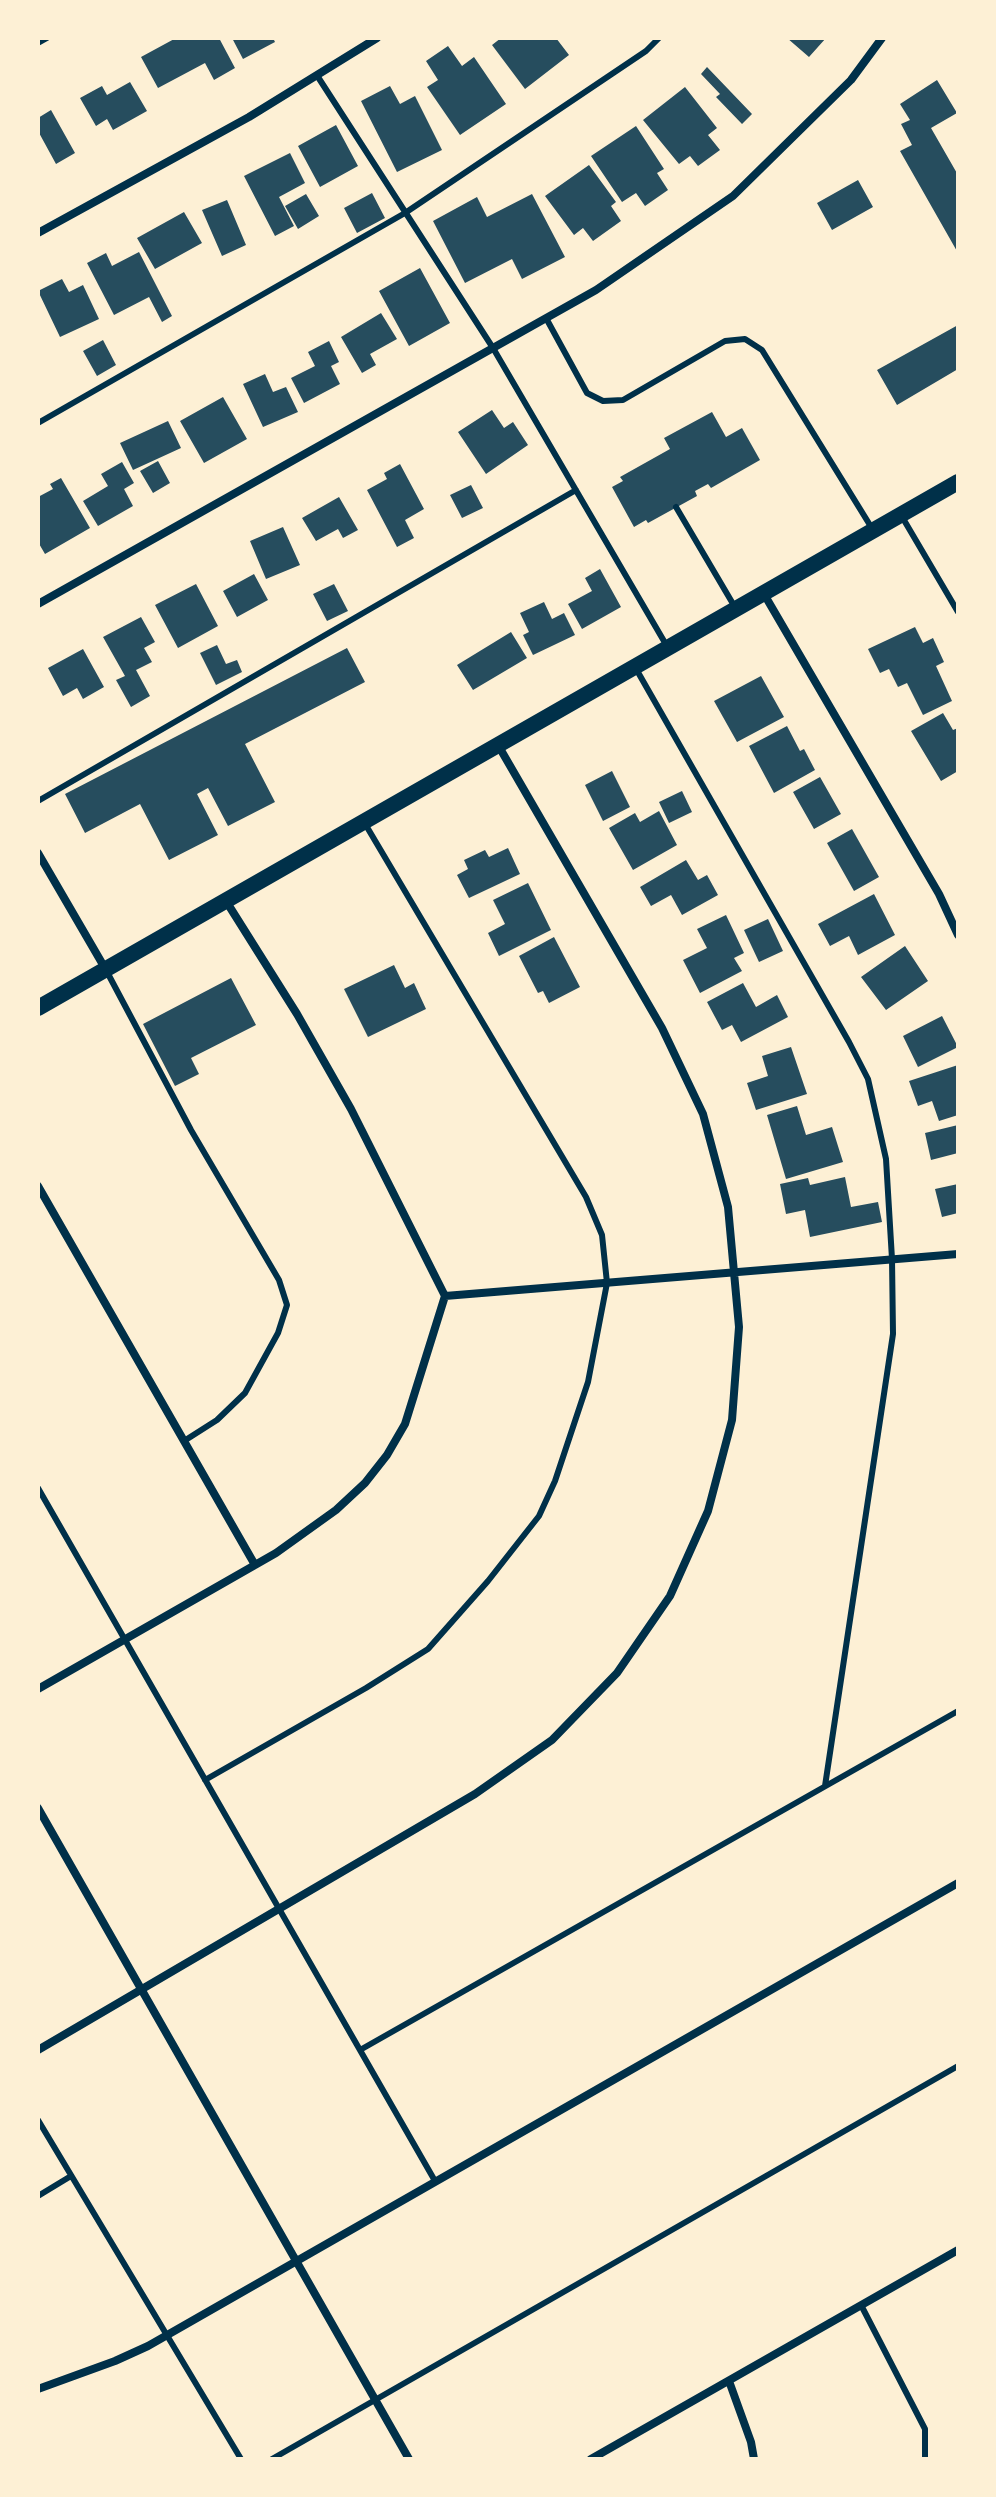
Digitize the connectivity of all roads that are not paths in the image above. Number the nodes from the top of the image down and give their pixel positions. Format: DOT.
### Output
graph roads {
  1 [pos="47,38"];
  2 [pos="377,38"];
  3 [pos="659,38"];
  4 [pos="882,38"];
  5 [pos="38,43"];
  6 [pos="318,77"];
  7 [pos="405,213"];
  8 [pos="38,233"];
  9 [pos="546,318"];
  10 [pos="493,348"];
  11 [pos="38,423"];
  12 [pos="958,482"];
  13 [pos="576,490"];
  14 [pos="676,507"];
  15 [pos="900,515"];
  16 [pos="873,530"];
  17 [pos="763,593"];
  18 [pos="38,604"];
  19 [pos="736,609"];
  20 [pos="958,612"];
  21 [pos="668,648"];
  22 [pos="635,667"];
  23 [pos="498,745"];
  24 [pos="38,801"];
  25 [pos="364,822"];
  26 [pos="38,853"];
  27 [pos="226,901"];
  28 [pos="958,935"];
  29 [pos="106,970"];
  30 [pos="38,1008"];
  31 [pos="38,1186"];
  32 [pos="958,1254"];
  33 [pos="892,1259"];
  34 [pos="736,1272"];
  35 [pos="607,1283"];
  36 [pos="445,1296"];
  37 [pos="184,1441"];
  38 [pos="38,1488"];
  39 [pos="255,1565"];
  40 [pos="125,1640"];
  41 [pos="38,1689"];
  42 [pos="958,1711"];
  43 [pos="205,1780"];
  44 [pos="825,1786"];
  45 [pos="38,1808"];
  46 [pos="958,1883"];
  47 [pos="279,1909"];
  48 [pos="142,1990"];
  49 [pos="38,2050"];
  50 [pos="360,2050"];
  51 [pos="958,2066"];
  52 [pos="38,2120"];
  53 [pos="71,2176"];
  54 [pos="435,2181"];
  55 [pos="38,2196"];
  56 [pos="958,2250"];
  57 [pos="296,2261"];
  58 [pos="861,2305"];
  59 [pos="165,2336"];
  60 [pos="729,2381"];
  61 [pos="38,2389"];
  62 [pos="375,2400"];
  63 [pos="241,2459"];
  64 [pos="272,2459"];
  65 [pos="409,2459"];
  66 [pos="591,2459"];
  67 [pos="754,2459"];
  68 [pos="925,2459"];
  1 -- 5 [label="lane"];
  2 -- 6 [label="street"];
  3 -- 7 [label="lane"];
  4 -- 9 [label="street"];
  6 -- 7 [label="lane"];
  6 -- 8 [label="street"];
  7 -- 10 [label="lane"];
  7 -- 11 [label="lane"];
  9 -- 10 [label="street"];
  9 -- 16 [label="lane"];
  10 -- 13 [label="lane"];
  10 -- 18 [label="street"];
  12 -- 15 [label="main road"];
  13 -- 21 [label="lane"];
  13 -- 24 [label="lane"];
  14 -- 19 [label="lane"];
  15 -- 16 [label="main road"];
  15 -- 20 [label="lane"];
  16 -- 17 [label="main road"];
  17 -- 19 [label="main road"];
  17 -- 28 [label="street"];
  19 -- 21 [label="main road"];
  21 -- 22 [label="main road"];
  22 -- 23 [label="main road"];
  22 -- 33 [label="lane"];
  23 -- 25 [label="main road"];
  23 -- 34 [label="street"];
  25 -- 27 [label="main road"];
  25 -- 35 [label="lane"];
  26 -- 29 [label="street"];
  27 -- 29 [label="main road"];
  27 -- 36 [label="street"];
  29 -- 30 [label="main road"];
  29 -- 37 [label="lane"];
  31 -- 37 [label="street"];
  32 -- 33 [label="street"];
  33 -- 34 [label="street"];
  33 -- 44 [label="lane"];
  34 -- 35 [label="street"];
  34 -- 47 [label="street"];
  35 -- 36 [label="street"];
  35 -- 43 [label="lane"];
  36 -- 39 [label="street"];
  37 -- 39 [label="street"];
  38 -- 40 [label="lane"];
  39 -- 40 [label="street"];
  40 -- 41 [label="street"];
  40 -- 43 [label="lane"];
  42 -- 44 [label="lane"];
  43 -- 47 [label="lane"];
  44 -- 50 [label="lane"];
  45 -- 48 [label="street"];
  46 -- 54 [label="street"];
  47 -- 48 [label="street"];
  47 -- 50 [label="lane"];
  48 -- 49 [label="street"];
  48 -- 57 [label="street"];
  50 -- 54 [label="lane"];
  51 -- 62 [label="lane"];
  52 -- 53 [label="lane"];
  53 -- 55 [label="lane"];
  53 -- 59 [label="lane"];
  54 -- 57 [label="street"];
  56 -- 58 [label="street"];
  57 -- 59 [label="street"];
  57 -- 62 [label="street"];
  58 -- 60 [label="street"];
  58 -- 68 [label="lane"];
  59 -- 61 [label="street"];
  59 -- 63 [label="lane"];
  60 -- 66 [label="street"];
  60 -- 67 [label="street"];
  62 -- 64 [label="lane"];
  62 -- 65 [label="street"];
}
